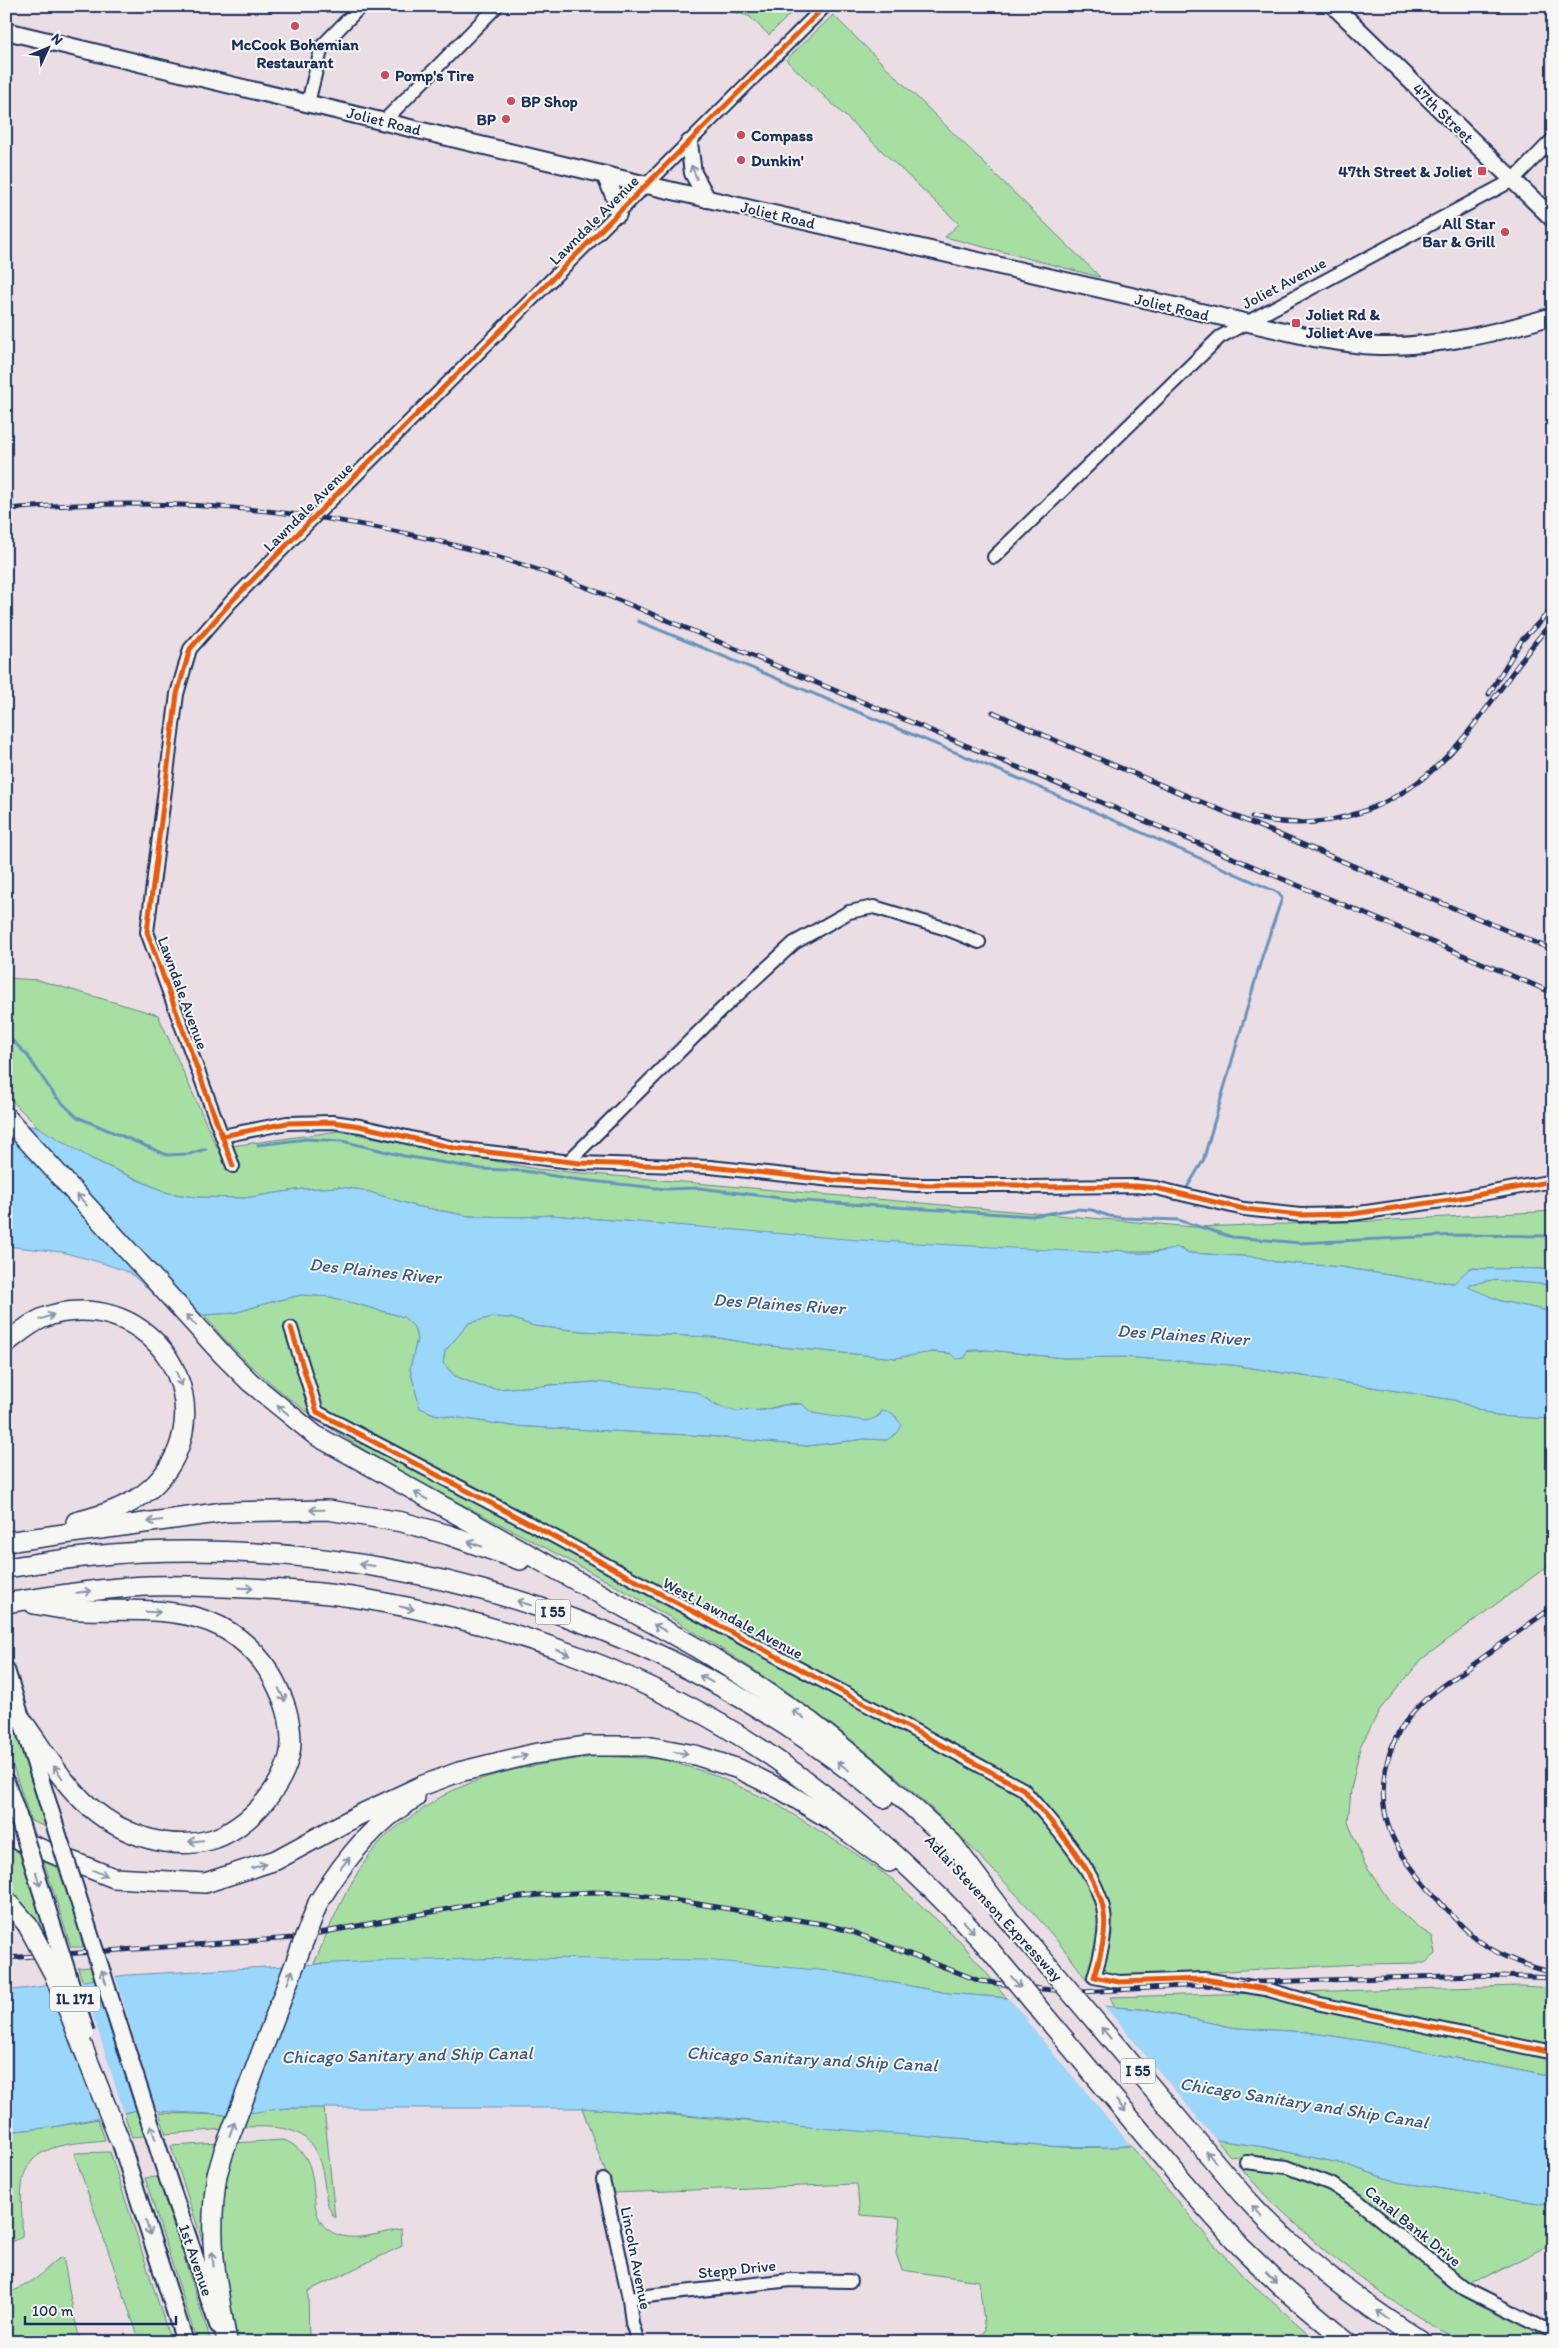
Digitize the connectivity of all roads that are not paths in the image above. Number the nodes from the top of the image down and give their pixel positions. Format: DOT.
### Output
graph roads {
  1 [pos="361,6"];
  2 [pos="497,6"];
  3 [pos="824,6"];
  4 [pos="1334,6"];
  5 [pos="6,31"];
  6 [pos="308,103"];
  7 [pos="384,121"];
  8 [pos="1553,139"];
  9 [pos="689,143"];
  10 [pos="604,175"];
  11 [pos="1513,180"];
  12 [pos="647,185"];
  13 [pos="707,199"];
  14 [pos="618,214"];
  15 [pos="1553,219"];
  16 [pos="1553,316"];
  17 [pos="1243,323"];
  18 [pos="994,557"];
  19 [pos="979,942"];
  20 [pos="6,1117"];
  21 [pos="222,1136"];
  22 [pos="569,1161"];
  23 [pos="233,1166"];
  24 [pos="1553,1181"];
  25 [pos="291,1328"];
  26 [pos="6,1344"];
  27 [pos="15,1540"];
  28 [pos="6,1568"];
  29 [pos="586,1587"];
  30 [pos="12,1602"];
  31 [pos="6,1670"];
  32 [pos="21,1719"];
  33 [pos="495,1763"];
  34 [pos="6,1782"];
  35 [pos="6,1835"];
  36 [pos="6,1900"];
  37 [pos="953,1909"];
  38 [pos="1007,1917"];
  39 [pos="1553,2053"];
  40 [pos="119,2139"];
  41 [pos="1246,2162"];
  42 [pos="603,2180"];
  43 [pos="850,2281"];
  44 [pos="629,2298"];
  45 [pos="1553,2333"];
  46 [pos="185,2342"];
  47 [pos="225,2342"];
  48 [pos="638,2342"];
  49 [pos="1348,2342"];
  50 [pos="1423,2342"];
  1 -- 6 [label="street"];
  2 -- 7 [label="street"];
  3 -- 9 [label="street, Lawndale Avenue"];
  4 -- 11 [label="main road, 47th Street"];
  5 -- 6 [label="main road, Joliet Road"];
  6 -- 7 [label="main road, Joliet Road"];
  7 -- 10 [label="main road, Joliet Road"];
  8 -- 11 [label="street, Joliet Avenue"];
  9 -- 12 [label="street, Lawndale Avenue"];
  13 -- 9 [label="main road, one-way"];
  10 -- 12 [label="main road, Joliet Road"];
  10 -- 14 [label="main road"];
  11 -- 15 [label="main road, 47th Street"];
  11 -- 17 [label="street, Joliet Avenue"];
  12 -- 13 [label="main road, Joliet Road"];
  12 -- 14 [label="street, Lawndale Avenue"];
  13 -- 17 [label="main road, Joliet Road"];
  14 -- 21 [label="street, Lawndale Avenue"];
  16 -- 17 [label="main road, Joliet Road"];
  17 -- 18 [label="street, Joliet Avenue"];
  19 -- 22 [label="street"];
  29 -- 20 [label="highway, one-way"];
  21 -- 22 [label="street"];
  21 -- 23 [label="street, Lawndale Avenue"];
  22 -- 24 [label="street"];
  25 -- 39 [label="street, West Lawndale Avenue"];
  26 -- 27 [label="highway, one-way"];
  29 -- 27 [label="highway, one-way"];
  38 -- 28 [label="highway, Adlai Stevenson Expressway / I 55, one-way"];
  38 -- 29 [label="highway, one-way"];
  30 -- 32 [label="highway, one-way"];
  30 -- 37 [label="highway, Adlai Stevenson Expressway / I 55, one-way"];
  31 -- 32 [label="main road, IL 171"];
  47 -- 32 [label="main road, 1st Avenue / IL 171, one-way, bridge"];
  35 -- 33 [label="highway, one-way"];
  33 -- 37 [label="highway, one-way"];
  47 -- 33 [label="highway, one-way, bridge"];
  34 -- 40 [label="main road, IL 171, one-way, bridge"];
  36 -- 40 [label="highway, bridge"];
  37 -- 49 [label="highway, Adlai Stevenson Expressway / I 55, one-way, bridge"];
  50 -- 38 [label="highway, Adlai Stevenson Expressway / I 55, one-way, bridge"];
  40 -- 46 [label="main road, IL 171, one-way, bridge"];
  41 -- 45 [label="street, Canal Bank Drive"];
  42 -- 44 [label="street, Lincoln Avenue"];
  43 -- 44 [label="street, Stepp Drive"];
  44 -- 48 [label="street, Lincoln Avenue"];
}
